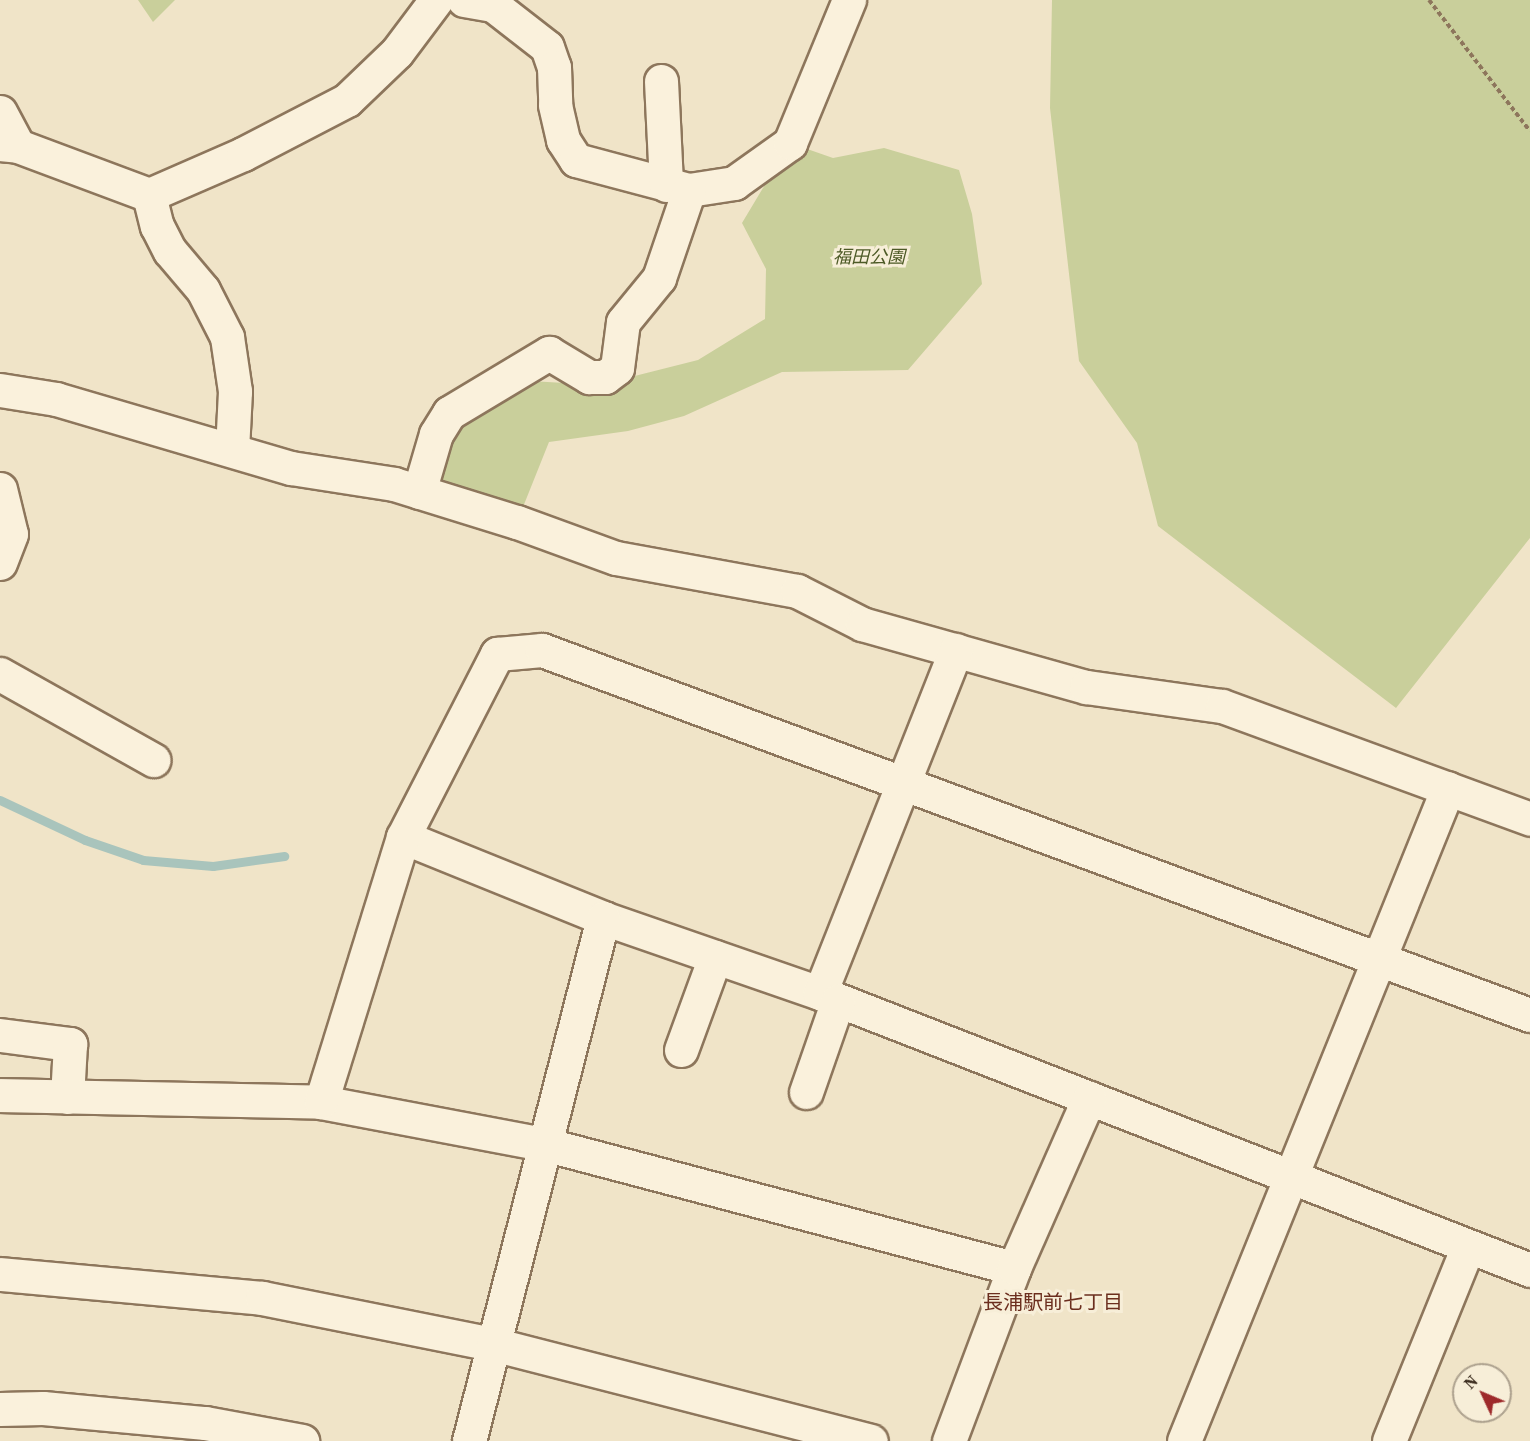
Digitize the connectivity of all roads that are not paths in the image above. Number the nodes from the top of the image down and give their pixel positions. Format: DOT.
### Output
graph roads {
  1 [pos="436,0"];
  2 [pos="464,0"];
  3 [pos="849,0"];
  4 [pos="662,81"];
  5 [pos="0,112"];
  6 [pos="9,145"];
  7 [pos="677,188"];
  8 [pos="149,195"];
  9 [pos="0,390"];
  10 [pos="232,450"];
  11 [pos="0,489"];
  12 [pos="419,492"];
  13 [pos="0,563"];
  14 [pos="956,650"];
  15 [pos="0,674"];
  16 [pos="153,760"];
  17 [pos="905,783"];
  18 [pos="1448,788"];
  19 [pos="1530,819"];
  20 [pos="403,837"];
  21 [pos="603,918"];
  22 [pos="715,957"];
  23 [pos="1379,957"];
  24 [pos="829,996"];
  25 [pos="1530,1015"];
  26 [pos="0,1035"];
  27 [pos="681,1050"];
  28 [pos="806,1092"];
  29 [pos="0,1095"];
  30 [pos="67,1097"];
  31 [pos="1089,1098"];
  32 [pos="321,1102"];
  33 [pos="544,1144"];
  34 [pos="1291,1177"];
  35 [pos="1468,1246"];
  36 [pos="1014,1268"];
  37 [pos="1530,1270"];
  38 [pos="0,1274"];
  39 [pos="494,1344"];
  40 [pos="0,1409"];
  41 [pos="302,1441"];
  42 [pos="469,1441"];
  43 [pos="871,1441"];
  44 [pos="949,1441"];
  45 [pos="1184,1441"];
  46 [pos="1389,1441"];
  1 -- 8 [label="street"];
  2 -- 7 [label="street"];
  3 -- 7 [label="street"];
  4 -- 7 [label="street"];
  5 -- 6 [label="street"];
  6 -- 8 [label="street"];
  7 -- 12 [label="street"];
  8 -- 10 [label="street"];
  9 -- 10 [label="street"];
  10 -- 12 [label="street"];
  11 -- 13 [label="street"];
  12 -- 14 [label="street"];
  14 -- 17 [label="street"];
  14 -- 18 [label="street"];
  15 -- 16 [label="street"];
  17 -- 20 [label="street"];
  17 -- 23 [label="street"];
  17 -- 24 [label="street"];
  18 -- 19 [label="street"];
  18 -- 23 [label="street"];
  20 -- 21 [label="street"];
  20 -- 32 [label="street"];
  21 -- 22 [label="street"];
  21 -- 33 [label="street"];
  22 -- 24 [label="street"];
  22 -- 27 [label="street"];
  23 -- 25 [label="street"];
  23 -- 34 [label="street"];
  24 -- 28 [label="street"];
  24 -- 31 [label="street"];
  26 -- 30 [label="street"];
  29 -- 30 [label="street"];
  30 -- 32 [label="street"];
  31 -- 34 [label="street"];
  31 -- 36 [label="street"];
  32 -- 33 [label="street"];
  33 -- 36 [label="street"];
  33 -- 39 [label="street"];
  34 -- 35 [label="street"];
  34 -- 45 [label="street"];
  35 -- 37 [label="street"];
  35 -- 46 [label="street"];
  36 -- 44 [label="street"];
  38 -- 39 [label="street"];
  39 -- 42 [label="street"];
  39 -- 43 [label="street"];
  40 -- 41 [label="street"];
}
